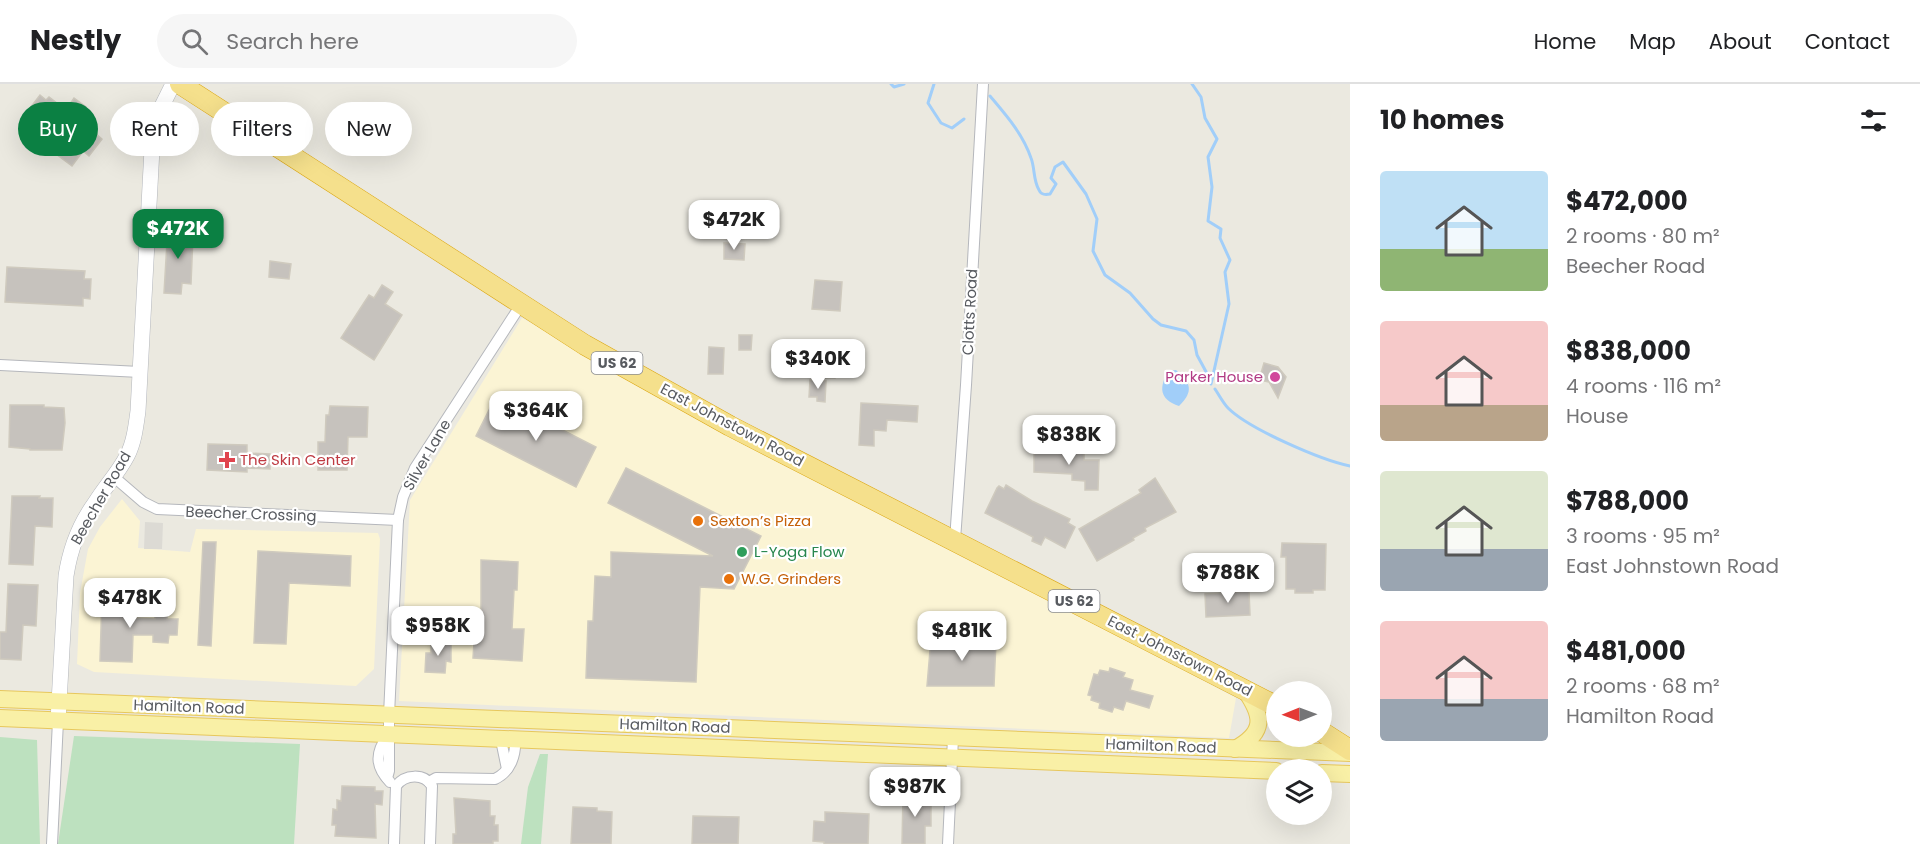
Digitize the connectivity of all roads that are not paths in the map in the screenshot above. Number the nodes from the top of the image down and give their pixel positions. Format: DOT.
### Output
graph roads {
  1 [pos="173,84"];
  2 [pos="180,84"];
  3 [pos="983,84"];
  4 [pos="522,303"];
  5 [pos="0,365"];
  6 [pos="140,372"];
  7 [pos="114,477"];
  8 [pos="398,520"];
  9 [pos="955,540"];
  10 [pos="1245,689"];
  11 [pos="0,699"];
  12 [pos="58,701"];
  13 [pos="1266,701"];
  14 [pos="389,715"];
  15 [pos="0,718"];
  16 [pos="58,721"];
  17 [pos="388,735"];
  18 [pos="953,738"];
  19 [pos="1332,739"];
  20 [pos="508,740"];
  21 [pos="1234,748"];
  22 [pos="1350,752"];
  23 [pos="952,758"];
  24 [pos="1266,771"];
  25 [pos="1332,773"];
  26 [pos="1350,774"];
  27 [pos="429,782"];
  28 [pos="396,786"];
  29 [pos="52,844"];
  30 [pos="394,844"];
  31 [pos="430,844"];
  32 [pos="948,844"];
  1 -- 6 [label="street, Beecher Road"];
  2 -- 4 [label="highway, East Johnstown Road / US 62"];
  3 -- 9 [label="street, Clotts Road"];
  4 -- 8 [label="street, Silver Lane"];
  4 -- 9 [label="highway, East Johnstown Road / US 62"];
  5 -- 6 [label="street"];
  6 -- 7 [label="street, Beecher Road"];
  7 -- 8 [label="street, Beecher Crossing"];
  7 -- 12 [label="street, Beecher Road"];
  8 -- 14 [label="street, Silver Lane"];
  9 -- 10 [label="highway, East Johnstown Road / US 62"];
  10 -- 13 [label="highway, East Johnstown Road / US 62"];
  10 -- 21 [label="main road"];
  11 -- 12 [label="main road, Hamilton Road"];
  12 -- 14 [label="main road, Hamilton Road"];
  12 -- 16 [label="street, Beecher Road"];
  14 -- 17 [label="street, Silver Lane"];
  14 -- 18 [label="main road, Hamilton Road"];
  15 -- 16 [label="main road, Hamilton Road"];
  16 -- 17 [label="main road, Hamilton Road"];
  16 -- 29 [label="street, Beecher Road"];
  17 -- 20 [label="main road, Hamilton Road"];
  17 -- 28 [label="street, Silver Lane"];
  18 -- 21 [label="main road, Hamilton Road"];
  18 -- 23 [label="street"];
  19 -- 22 [label="highway"];
  20 -- 23 [label="main road, Hamilton Road"];
  20 -- 27 [label="street"];
  21 -- 22 [label="main road, Hamilton Road"];
  23 -- 24 [label="main road, Hamilton Road"];
  23 -- 32 [label="street"];
  25 -- 26 [label="main road"];
  27 -- 28 [label="street"];
  27 -- 31 [label="street"];
  28 -- 30 [label="street"];
}
